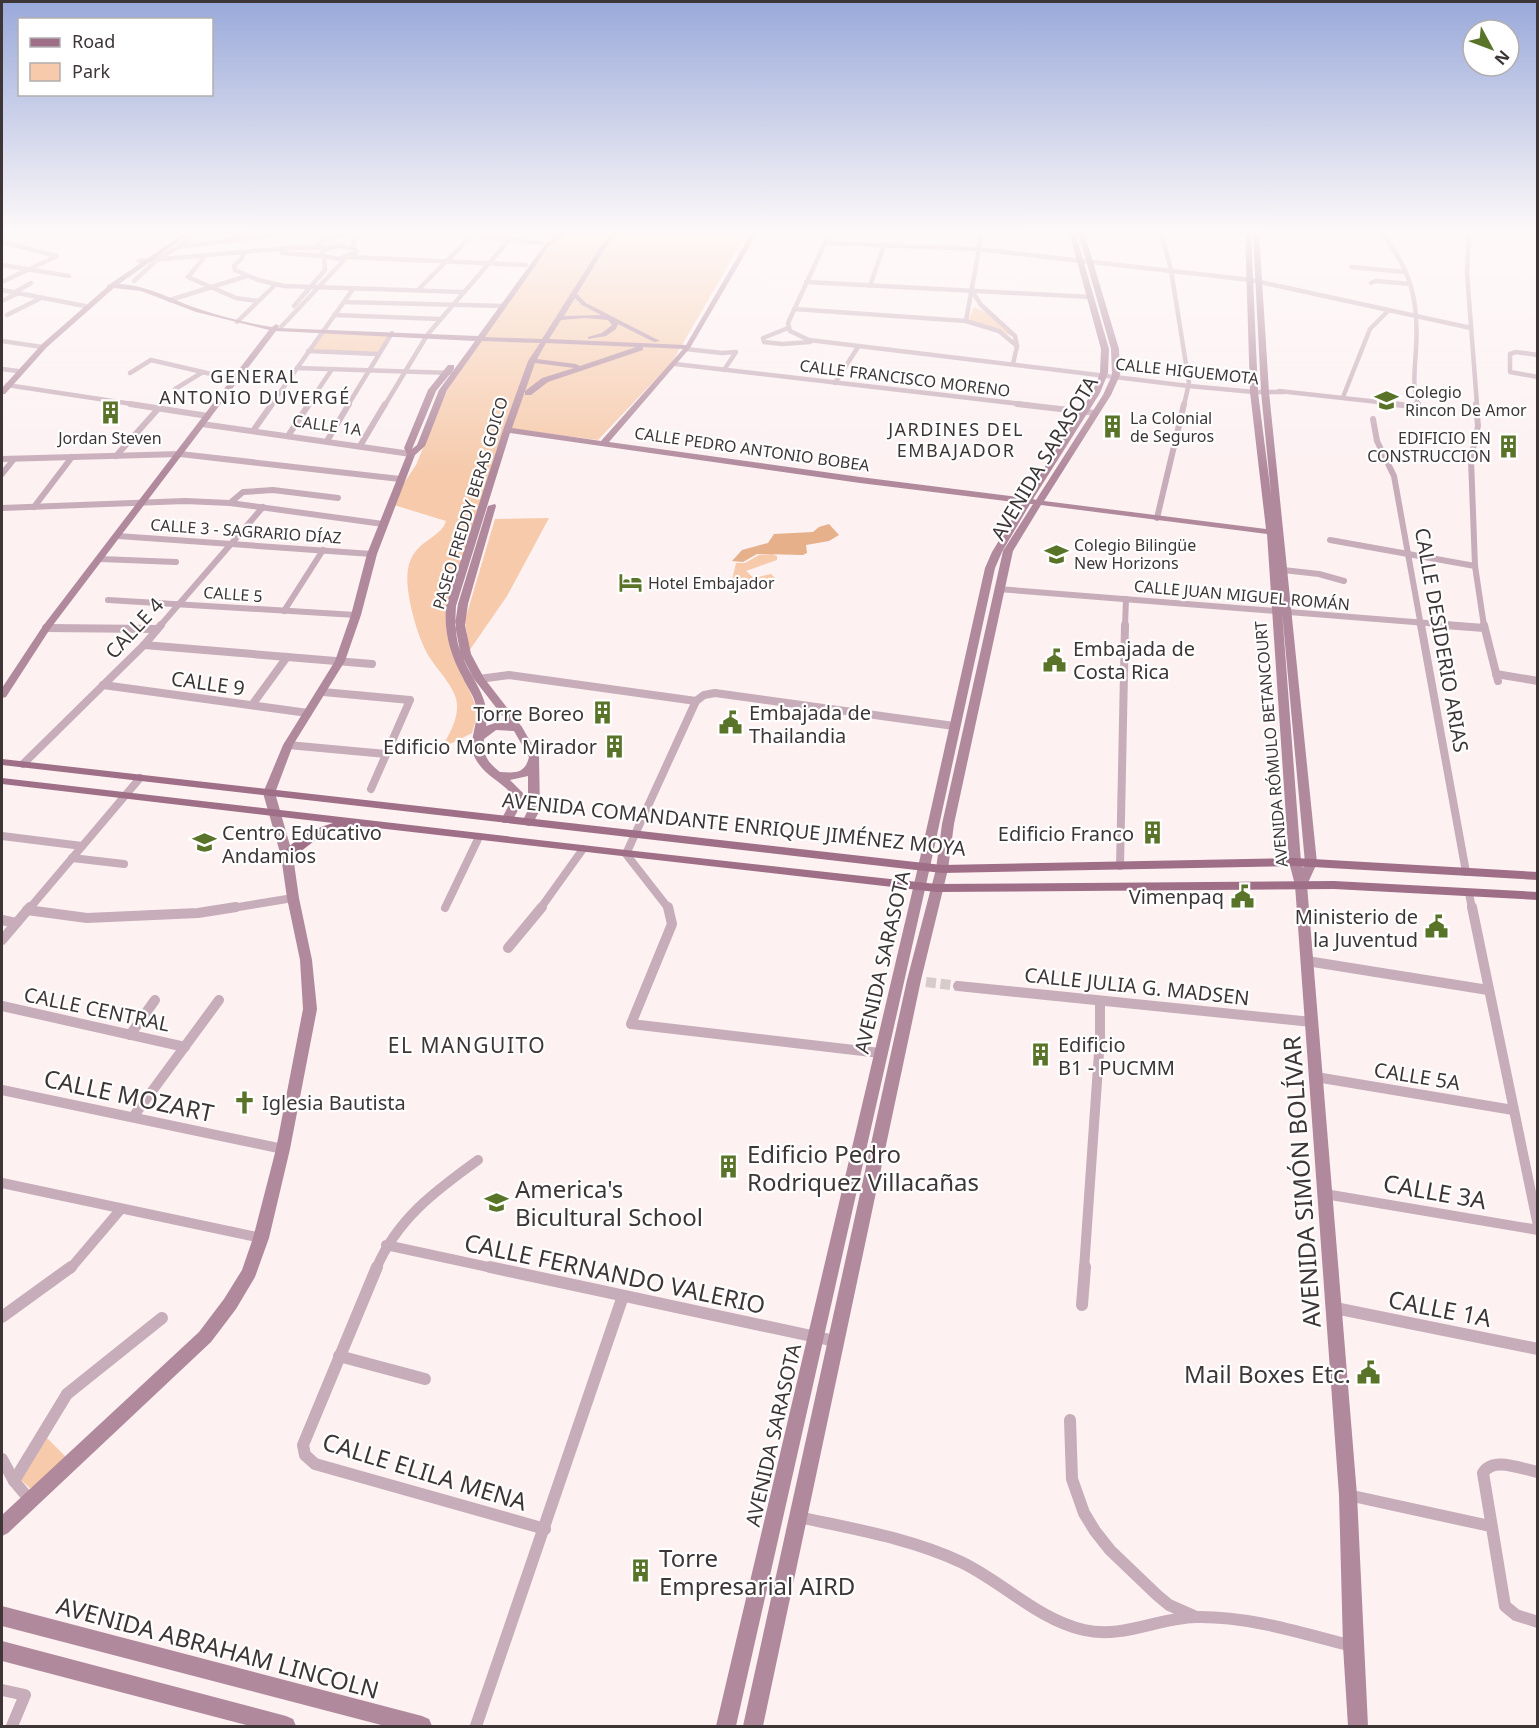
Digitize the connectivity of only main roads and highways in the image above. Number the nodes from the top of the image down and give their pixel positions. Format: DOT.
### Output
graph roads {
  1 [pos="78,313"];
  2 [pos="204,313"];
  3 [pos="495,313"];
  4 [pos="564,313"];
  5 [pos="565,313"];
  6 [pos="600,313"];
  7 [pos="708,313"];
  8 [pos="1095,313"];
  9 [pos="1102,313"];
  10 [pos="1255,313"];
  11 [pos="1259,313"];
  12 [pos="561,318"];
  13 [pos="610,318"];
  14 [pos="277,328"];
  15 [pos="477,337"];
  16 [pos="580,341"];
  17 [pos="663,344"];
  18 [pos="688,347"];
  19 [pos="536,361"];
  20 [pos="592,364"];
  21 [pos="1110,375"];
  22 [pos="2,392"];
  23 [pos="528,393"];
  24 [pos="511,430"];
  25 [pos="604,443"];
  26 [pos="411,454"];
  27 [pos="1033,503"];
  28 [pos="488,505"];
  29 [pos="1275,532"];
  30 [pos="1282,612"];
  31 [pos="2,695"];
  32 [pos="518,729"];
  33 [pos="477,740"];
  34 [pos="534,757"];
  35 [pos="2,762"];
  36 [pos="489,770"];
  37 [pos="2,781"];
  38 [pos="269,793"];
  39 [pos="275,813"];
  40 [pos="507,820"];
  41 [pos="355,822"];
  42 [pos="528,822"];
  43 [pos="287,856"];
  44 [pos="1295,862"];
  45 [pos="1311,863"];
  46 [pos="924,867"];
  47 [pos="942,869"];
  48 [pos="1538,876"];
  49 [pos="1301,885"];
  50 [pos="920,886"];
  51 [pos="936,888"];
  52 [pos="1538,896"];
  53 [pos="839,1238"];
  54 [pos="857,1241"];
  55 [pos="2,1527"];
  56 [pos="2,1616"];
  57 [pos="2,1652"];
  58 [pos="286,1726"];
  59 [pos="422,1726"];
  60 [pos="726,1726"];
  61 [pos="753,1726"];
  62 [pos="1358,1726"];
  1 -- 22 [label="main road"];
  2 -- 14 [label="main road"];
  3 -- 15 [label="main road"];
  4 -- 12 [label="main road, PASEO FREDDY BERAS GOICO"];
  5 -- 12 [label="main road, PASEO FREDDY BERAS GOICO"];
  6 -- 13 [label="main road"];
  7 -- 18 [label="main road"];
  8 -- 21 [label="main road, AVENIDA SARASOTA"];
  9 -- 21 [label="main road, AVENIDA SARASOTA"];
  10 -- 29 [label="main road, AVENIDA RÓMULO BETANCOURT"];
  11 -- 29 [label="main road, AVENIDA RÓMULO BETANCOURT"];
  12 -- 13 [label="main road"];
  12 -- 19 [label="main road, PASEO FREDDY BERAS GOICO"];
  13 -- 16 [label="main road"];
  13 -- 17 [label="main road"];
  14 -- 15 [label="main road"];
  14 -- 31 [label="main road"];
  15 -- 16 [label="main road"];
  15 -- 26 [label="main road"];
  15 -- 26 [label="main road"];
  16 -- 17 [label="main road"];
  16 -- 20 [label="main road"];
  17 -- 18 [label="main road"];
  17 -- 20 [label="main road"];
  18 -- 25 [label="main road"];
  19 -- 20 [label="main road"];
  19 -- 23 [label="main road, PASEO FREDDY BERAS GOICO"];
  19 -- 24 [label="main road, PASEO FREDDY BERAS GOICO"];
  20 -- 23 [label="main road"];
  21 -- 27 [label="main road, AVENIDA SARASOTA"];
  23 -- 24 [label="main road, PASEO FREDDY BERAS GOICO"];
  24 -- 25 [label="main road, CALLE PEDRO ANTONIO BOBEA"];
  24 -- 28 [label="main road, PASEO FREDDY BERAS GOICO"];
  25 -- 27 [label="main road, CALLE PEDRO ANTONIO BOBEA"];
  26 -- 38 [label="main road"];
  27 -- 29 [label="main road, CALLE PEDRO ANTONIO BOBEA"];
  27 -- 46 [label="main road, AVENIDA SARASOTA"];
  27 -- 47 [label="main road, AVENIDA SARASOTA"];
  28 -- 32 [label="main road, PASEO FREDDY BERAS GOICO"];
  28 -- 33 [label="main road, PASEO FREDDY BERAS GOICO"];
  29 -- 30 [label="main road, AVENIDA RÓMULO BETANCOURT"];
  29 -- 30 [label="main road, AVENIDA RÓMULO BETANCOURT"];
  30 -- 44 [label="main road, AVENIDA RÓMULO BETANCOURT"];
  30 -- 45 [label="main road, AVENIDA RÓMULO BETANCOURT"];
  32 -- 33 [label="main road"];
  32 -- 34 [label="main road, PASEO FREDDY BERAS GOICO"];
  33 -- 36 [label="main road"];
  34 -- 36 [label="main road"];
  34 -- 42 [label="main road, PASEO FREDDY BERAS GOICO"];
  35 -- 38 [label="main road, AVENIDA COMANDANTE ENRIQUE JIMÉNEZ MOYA"];
  36 -- 40 [label="main road"];
  37 -- 39 [label="main road, AVENIDA COMANDANTE ENRIQUE JIMÉNEZ MOYA"];
  38 -- 39 [label="main road"];
  38 -- 40 [label="main road, AVENIDA COMANDANTE ENRIQUE JIMÉNEZ MOYA"];
  39 -- 41 [label="main road, AVENIDA COMANDANTE ENRIQUE JIMÉNEZ MOYA"];
  39 -- 43 [label="main road"];
  40 -- 42 [label="main road, AVENIDA COMANDANTE ENRIQUE JIMÉNEZ MOYA"];
  41 -- 43 [label="main road"];
  41 -- 50 [label="main road, AVENIDA COMANDANTE ENRIQUE JIMÉNEZ MOYA"];
  42 -- 46 [label="main road, AVENIDA COMANDANTE ENRIQUE JIMÉNEZ MOYA"];
  43 -- 55 [label="main road"];
  44 -- 45 [label="main road, AVENIDA COMANDANTE ENRIQUE JIMÉNEZ MOYA"];
  44 -- 47 [label="main road, AVENIDA COMANDANTE ENRIQUE JIMÉNEZ MOYA"];
  44 -- 49 [label="main road, AVENIDA RÓMULO BETANCOURT"];
  45 -- 48 [label="main road, AVENIDA COMANDANTE ENRIQUE JIMÉNEZ MOYA"];
  45 -- 49 [label="main road, AVENIDA RÓMULO BETANCOURT"];
  46 -- 47 [label="main road, AVENIDA COMANDANTE ENRIQUE JIMÉNEZ MOYA"];
  46 -- 50 [label="main road, AVENIDA SARASOTA"];
  47 -- 51 [label="main road, AVENIDA SARASOTA"];
  49 -- 51 [label="main road, AVENIDA COMANDANTE ENRIQUE JIMÉNEZ MOYA"];
  49 -- 52 [label="main road, AVENIDA COMANDANTE ENRIQUE JIMÉNEZ MOYA"];
  49 -- 62 [label="main road, AVENIDA SIMÓN BOLÍVAR"];
  50 -- 51 [label="main road, AVENIDA COMANDANTE ENRIQUE JIMÉNEZ MOYA"];
  50 -- 53 [label="main road, AVENIDA SARASOTA"];
  51 -- 54 [label="main road, AVENIDA SARASOTA"];
  53 -- 54 [label="main road"];
  53 -- 60 [label="main road, AVENIDA SARASOTA"];
  54 -- 61 [label="main road, AVENIDA SARASOTA"];
  56 -- 59 [label="main road, AVENIDA ABRAHAM LINCOLN"];
  57 -- 58 [label="main road"];
}
